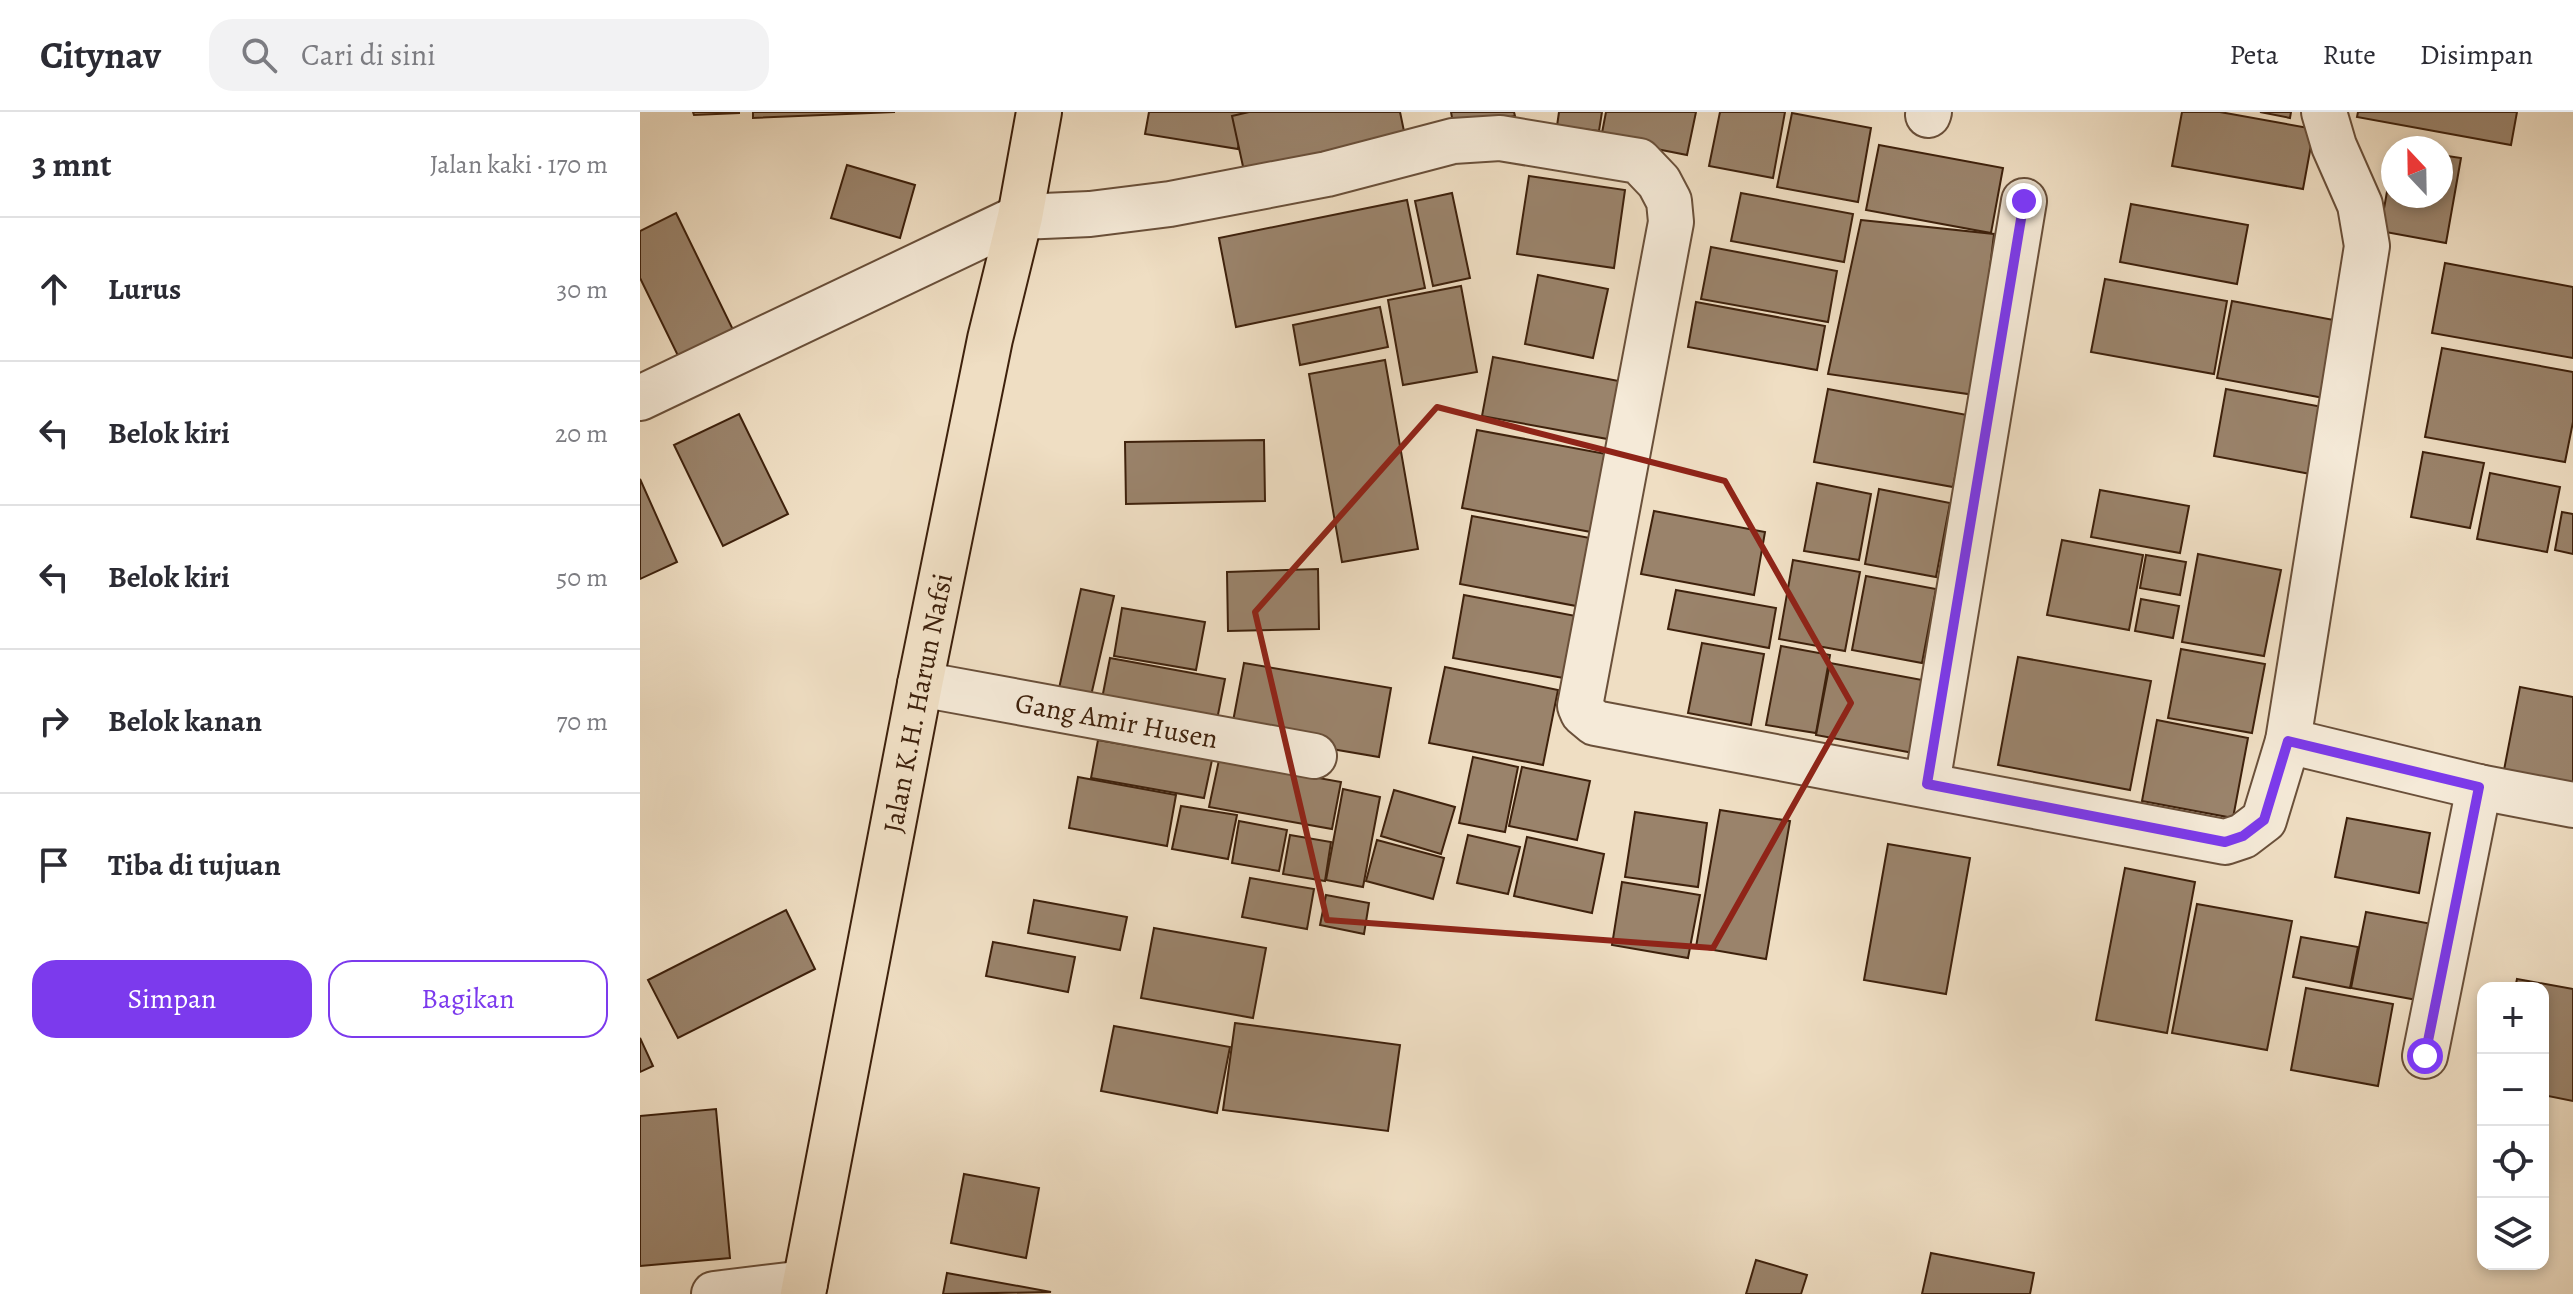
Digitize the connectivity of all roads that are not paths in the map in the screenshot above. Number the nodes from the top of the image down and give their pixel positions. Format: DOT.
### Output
graph roads {
  1 [pos="1039,112"];
  2 [pos="2324,112"];
  3 [pos="2024,201"];
  4 [pos="1020,217"];
  5 [pos="640,398"];
  6 [pos="920,684"];
  7 [pos="2288,741"];
  8 [pos="1314,756"];
  9 [pos="1927,784"];
  10 [pos="2479,787"];
  11 [pos="2573,805"];
  12 [pos="2425,1056"];
  13 [pos="804,1288"];
  14 [pos="714,1294"];
  1 -- 4 [label="main road, Jalan K.H. Harun Nafsi"];
  2 -- 7 [label="street"];
  3 -- 9 [label="street"];
  4 -- 5 [label="street"];
  4 -- 6 [label="main road, Jalan K.H. Harun Nafsi"];
  4 -- 9 [label="street"];
  6 -- 8 [label="street, Gang Amir Husen"];
  6 -- 13 [label="main road, Jalan K.H. Harun Nafsi"];
  7 -- 9 [label="street"];
  7 -- 10 [label="street"];
  10 -- 11 [label="street"];
  10 -- 12 [label="street"];
  13 -- 14 [label="street"];
}
